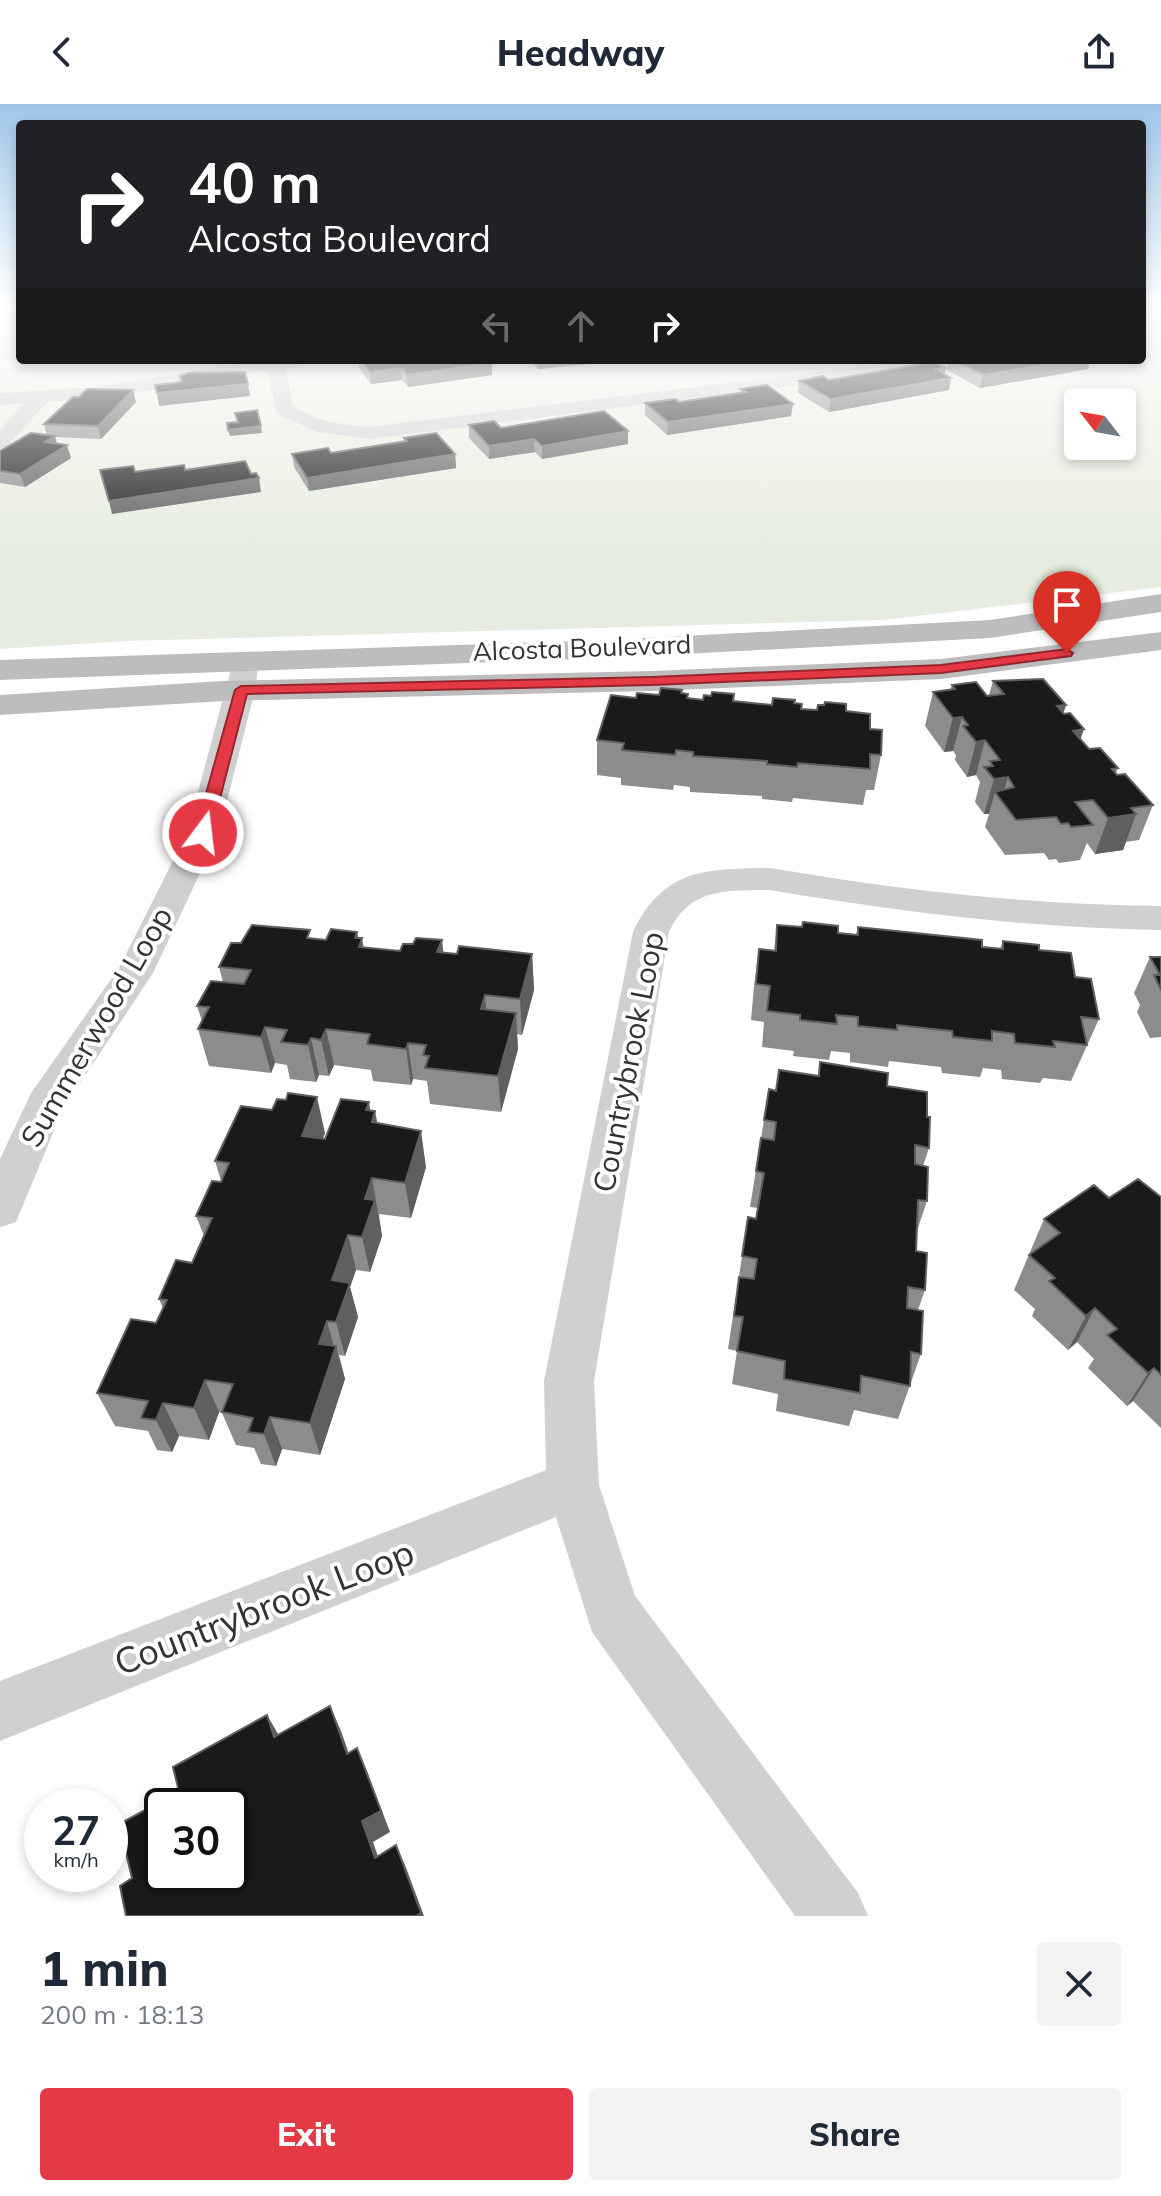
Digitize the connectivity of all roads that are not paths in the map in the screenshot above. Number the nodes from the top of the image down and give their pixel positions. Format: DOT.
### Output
graph roads {
  1 [pos="120,390"];
  2 [pos="284,390"];
  3 [pos="736,390"];
  4 [pos="41,397"];
  5 [pos="0,399"];
  6 [pos="0,442"];
  7 [pos="1161,603"];
  8 [pos="1161,641"];
  9 [pos="0,670"];
  10 [pos="243,675"];
  11 [pos="0,705"];
  12 [pos="1161,918"];
  13 [pos="0,1209"];
  14 [pos="573,1485"];
  15 [pos="0,1711"];
  16 [pos="835,1916"];
  1 -- 4 [label="street"];
  2 -- 3 [label="street"];
  4 -- 5 [label="street"];
  4 -- 6 [label="street"];
  7 -- 10 [label="main road, Alcosta Boulevard"];
  8 -- 10 [label="main road, Alcosta Boulevard"];
  9 -- 10 [label="main road, Alcosta Boulevard"];
  10 -- 11 [label="main road, Alcosta Boulevard"];
  10 -- 13 [label="street, Summerwood Loop"];
  12 -- 14 [label="street, Countrybrook Loop"];
  14 -- 15 [label="street, Countrybrook Loop"];
  14 -- 16 [label="street, Countrybrook Loop"];
}
